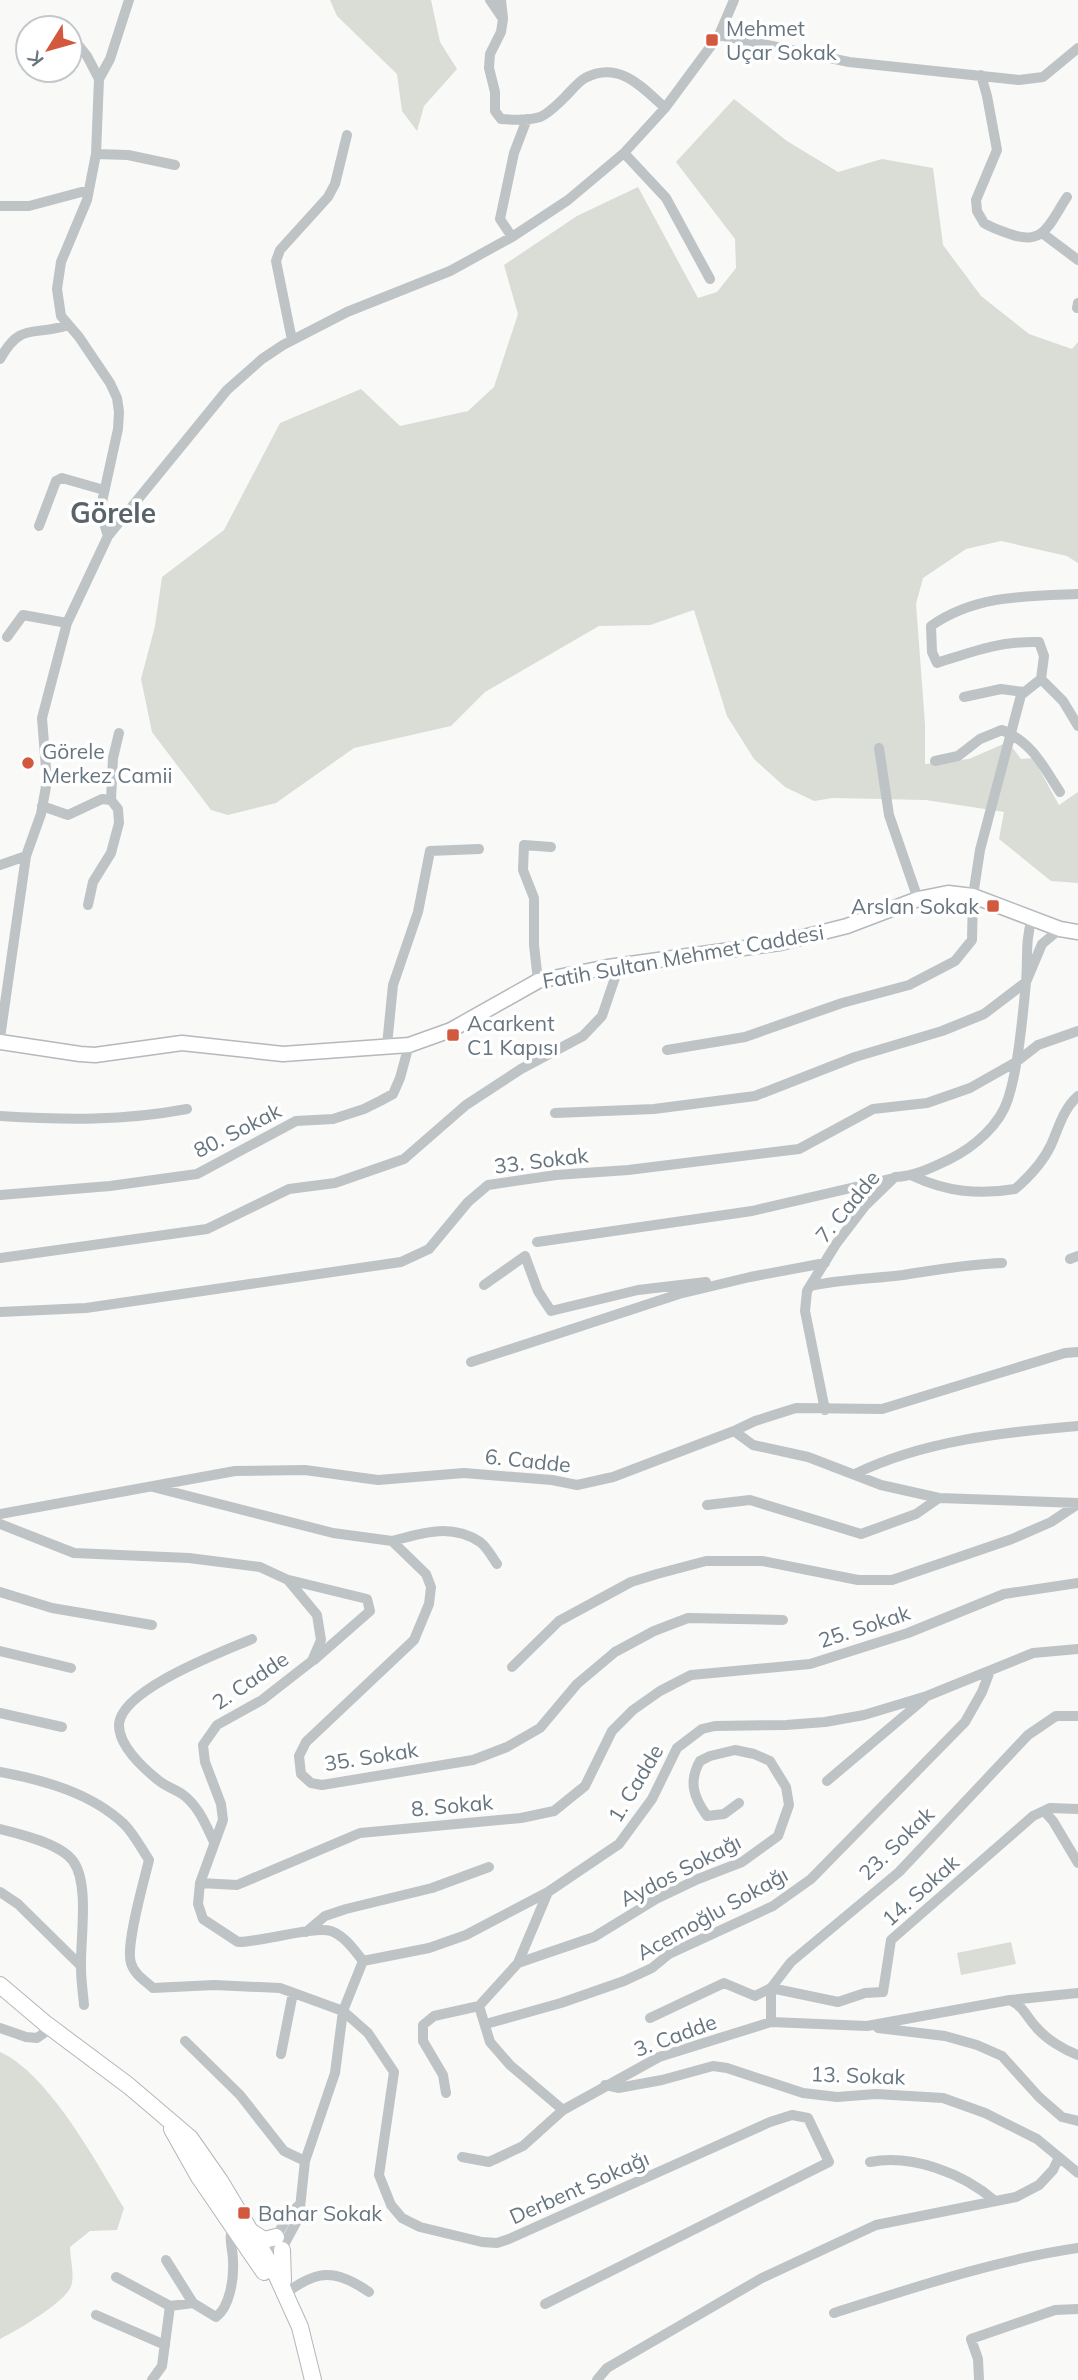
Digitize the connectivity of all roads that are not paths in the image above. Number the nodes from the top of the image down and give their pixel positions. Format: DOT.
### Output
graph roads {
  1 [pos="129,0"];
  2 [pos="490,0"];
  3 [pos="501,0"];
  4 [pos="734,0"];
  5 [pos="503,19"];
  6 [pos="719,35"];
  7 [pos="1078,48"];
  8 [pos="84,52"];
  9 [pos="981,75"];
  10 [pos="99,79"];
  11 [pos="665,108"];
  12 [pos="527,119"];
  13 [pos="348,135"];
  14 [pos="624,153"];
  15 [pos="96,154"];
  16 [pos="176,165"];
  17 [pos="89,190"];
  18 [pos="1068,197"];
  19 [pos="0,206"];
  20 [pos="1042,233"];
  21 [pos="512,237"];
  22 [pos="1078,260"];
  23 [pos="710,279"];
  24 [pos="1078,303"];
  25 [pos="1077,309"];
  26 [pos="68,326"];
  27 [pos="292,340"];
  28 [pos="0,359"];
  29 [pos="104,490"];
  30 [pos="39,526"];
  31 [pos="108,536"];
  32 [pos="1078,594"];
  33 [pos="67,623"];
  34 [pos="7,637"];
  35 [pos="1041,679"];
  36 [pos="1024,692"];
  37 [pos="964,696"];
  38 [pos="1078,726"];
  39 [pos="119,733"];
  40 [pos="1011,734"];
  41 [pos="878,748"];
  42 [pos="935,761"];
  43 [pos="1059,792"];
  44 [pos="111,800"];
  45 [pos="43,806"];
  46 [pos="551,847"];
  47 [pos="479,849"];
  48 [pos="26,856"];
  49 [pos="0,865"];
  50 [pos="974,896"];
  51 [pos="918,899"];
  52 [pos="88,905"];
  53 [pos="1032,919"];
  54 [pos="1060,929"];
  55 [pos="1078,932"];
  56 [pos="619,966"];
  57 [pos="538,981"];
  58 [pos="1026,982"];
  59 [pos="1078,1031"];
  60 [pos="0,1040"];
  61 [pos="387,1045"];
  62 [pos="409,1045"];
  63 [pos="667,1050"];
  64 [pos="1016,1062"];
  65 [pos="1078,1096"];
  66 [pos="187,1109"];
  67 [pos="555,1113"];
  68 [pos="0,1116"];
  69 [pos="914,1176"];
  70 [pos="895,1177"];
  71 [pos="0,1195"];
  72 [pos="537,1242"];
  73 [pos="0,1258"];
  74 [pos="825,1262"];
  75 [pos="1002,1263"];
  76 [pos="750,1276"];
  77 [pos="484,1285"];
  78 [pos="810,1286"];
  79 [pos="0,1312"];
  80 [pos="1078,1352"];
  81 [pos="471,1362"];
  82 [pos="825,1410"];
  83 [pos="1078,1426"];
  84 [pos="734,1432"];
  85 [pos="855,1474"];
  86 [pos="150,1486"];
  87 [pos="939,1498"];
  88 [pos="1078,1503"];
  89 [pos="707,1505"];
  90 [pos="0,1514"];
  91 [pos="0,1524"];
  92 [pos="393,1541"];
  93 [pos="497,1564"];
  94 [pos="288,1580"];
  95 [pos="1078,1583"];
  96 [pos="0,1592"];
  97 [pos="783,1620"];
  98 [pos="152,1626"];
  99 [pos="252,1639"];
  100 [pos="1078,1649"];
  101 [pos="0,1651"];
  102 [pos="312,1661"];
  103 [pos="512,1667"];
  104 [pos="71,1668"];
  105 [pos="990,1671"];
  106 [pos="660,1691"];
  107 [pos="927,1696"];
  108 [pos="0,1713"];
  109 [pos="1078,1716"];
  110 [pos="62,1727"];
  111 [pos="0,1772"];
  112 [pos="827,1781"];
  113 [pos="739,1803"];
  114 [pos="1078,1809"];
  115 [pos="1044,1811"];
  116 [pos="0,1829"];
  117 [pos="214,1842"];
  118 [pos="1078,1863"];
  119 [pos="489,1867"];
  120 [pos="200,1883"];
  121 [pos="0,1892"];
  122 [pos="548,1892"];
  123 [pos="306,1932"];
  124 [pos="363,1961"];
  125 [pos="518,1963"];
  126 [pos="81,1966"];
  127 [pos="0,1985"];
  128 [pos="771,1988"];
  129 [pos="293,1993"];
  130 [pos="1078,1993"];
  131 [pos="1010,2000"];
  132 [pos="83,2005"];
  133 [pos="479,2006"];
  134 [pos="343,2011"];
  135 [pos="650,2018"];
  136 [pos="771,2022"];
  137 [pos="486,2024"];
  138 [pos="867,2026"];
  139 [pos="0,2028"];
  140 [pos="51,2028"];
  141 [pos="185,2041"];
  142 [pos="281,2054"];
  143 [pos="1078,2055"];
  144 [pos="605,2085"];
  145 [pos="446,2093"];
  146 [pos="563,2110"];
  147 [pos="166,2119"];
  148 [pos="1078,2121"];
  149 [pos="462,2157"];
  150 [pos="1059,2157"];
  151 [pos="305,2161"];
  152 [pos="870,2162"];
  153 [pos="1078,2173"];
  154 [pos="213,2198"];
  155 [pos="995,2201"];
  156 [pos="232,2228"];
  157 [pos="250,2231"];
  158 [pos="279,2244"];
  159 [pos="1078,2248"];
  160 [pos="166,2260"];
  161 [pos="264,2261"];
  162 [pos="116,2277"];
  163 [pos="369,2292"];
  164 [pos="285,2294"];
  165 [pos="193,2302"];
  166 [pos="545,2304"];
  167 [pos="170,2306"];
  168 [pos="1078,2309"];
  169 [pos="834,2313"];
  170 [pos="96,2315"];
  171 [pos="165,2345"];
  172 [pos="152,2380"];
  173 [pos="313,2380"];
  174 [pos="597,2380"];
  175 [pos="979,2380"];
  1 -- 10 [label="street"];
  2 -- 5 [label="street"];
  3 -- 5 [label="street"];
  4 -- 6 [label="street"];
  5 -- 12 [label="street"];
  6 -- 9 [label="street"];
  6 -- 11 [label="street"];
  7 -- 9 [label="street"];
  8 -- 10 [label="street"];
  9 -- 20 [label="street"];
  10 -- 15 [label="street"];
  11 -- 12 [label="street"];
  11 -- 14 [label="street"];
  12 -- 21 [label="street"];
  13 -- 27 [label="street"];
  14 -- 21 [label="street"];
  14 -- 23 [label="street"];
  15 -- 16 [label="street"];
  15 -- 17 [label="street"];
  17 -- 19 [label="street"];
  17 -- 26 [label="street"];
  18 -- 20 [label="street"];
  20 -- 22 [label="street"];
  21 -- 27 [label="street"];
  24 -- 25 [label="street"];
  26 -- 28 [label="street"];
  26 -- 29 [label="street"];
  27 -- 31 [label="street"];
  29 -- 30 [label="street"];
  29 -- 31 [label="street"];
  31 -- 33 [label="street"];
  32 -- 35 [label="street"];
  33 -- 34 [label="street"];
  33 -- 45 [label="street"];
  35 -- 36 [label="street"];
  35 -- 38 [label="street"];
  36 -- 37 [label="street"];
  36 -- 40 [label="street"];
  39 -- 44 [label="street"];
  40 -- 42 [label="street"];
  40 -- 43 [label="street"];
  40 -- 50 [label="street"];
  41 -- 51 [label="street"];
  44 -- 45 [label="street"];
  44 -- 52 [label="street"];
  45 -- 48 [label="street"];
  46 -- 57 [label="street"];
  47 -- 61 [label="street"];
  48 -- 49 [label="street"];
  48 -- 60 [label="street"];
  50 -- 51 [label="main road, Fatih Sultan Mehmet Caddesi"];
  50 -- 53 [label="main road, Fatih Sultan Mehmet Caddesi"];
  50 -- 63 [label="street"];
  51 -- 56 [label="main road, Fatih Sultan Mehmet Caddesi"];
  53 -- 54 [label="main road, Fatih Sultan Mehmet Caddesi"];
  53 -- 58 [label="street, 7. Cadde"];
  54 -- 55 [label="main road, Fatih Sultan Mehmet Caddesi"];
  54 -- 58 [label="street"];
  56 -- 57 [label="main road, Fatih Sultan Mehmet Caddesi"];
  56 -- 73 [label="street"];
  57 -- 62 [label="main road, Fatih Sultan Mehmet Caddesi"];
  58 -- 64 [label="street, 7. Cadde"];
  58 -- 67 [label="street"];
  59 -- 64 [label="street, 33. Sokak"];
  60 -- 61 [label="main road, Fatih Sultan Mehmet Caddesi"];
  61 -- 62 [label="main road, Fatih Sultan Mehmet Caddesi"];
  62 -- 71 [label="street, 80. Sokak"];
  64 -- 69 [label="street, 7. Cadde"];
  64 -- 79 [label="street, 33. Sokak"];
  65 -- 69 [label="street"];
  66 -- 68 [label="street"];
  69 -- 70 [label="street, 7. Cadde"];
  70 -- 72 [label="street"];
  70 -- 74 [label="street, 7. Cadde"];
  74 -- 76 [label="street"];
  74 -- 78 [label="street, 7. Cadde"];
  75 -- 78 [label="street"];
  76 -- 77 [label="street"];
  76 -- 81 [label="street"];
  78 -- 82 [label="street, 7. Cadde"];
  80 -- 82 [label="street, 6. Cadde"];
  82 -- 84 [label="street, 6. Cadde"];
  83 -- 85 [label="street"];
  84 -- 85 [label="street"];
  84 -- 86 [label="street, 6. Cadde"];
  85 -- 87 [label="street"];
  86 -- 90 [label="street, 6. Cadde"];
  86 -- 92 [label="street"];
  87 -- 88 [label="street"];
  87 -- 89 [label="street"];
  88 -- 103 [label="street"];
  91 -- 94 [label="street, 2. Cadde"];
  92 -- 93 [label="street"];
  92 -- 97 [label="street, 35. Sokak"];
  94 -- 102 [label="street, 2. Cadde"];
  94 -- 102 [label="street, 2. Cadde"];
  95 -- 106 [label="street, 25. Sokak"];
  96 -- 98 [label="street"];
  99 -- 117 [label="street"];
  100 -- 105 [label="street, 1. Cadde"];
  101 -- 104 [label="street"];
  102 -- 117 [label="street, 2. Cadde"];
  105 -- 107 [label="street, 1. Cadde"];
  105 -- 137 [label="street, Acemoğlu Sokağı"];
  106 -- 120 [label="street, 8. Sokak"];
  107 -- 112 [label="street"];
  107 -- 122 [label="street, 1. Cadde"];
  108 -- 110 [label="street"];
  109 -- 128 [label="street, 23. Sokak"];
  111 -- 129 [label="street, Derbent Sokağı"];
  113 -- 125 [label="street, Aydos Sokağı"];
  114 -- 115 [label="street"];
  115 -- 118 [label="street"];
  115 -- 128 [label="street, 14. Sokak"];
  116 -- 126 [label="street"];
  117 -- 120 [label="street, 2. Cadde"];
  119 -- 123 [label="street"];
  120 -- 123 [label="street, 2. Cadde"];
  121 -- 126 [label="street"];
  122 -- 124 [label="street, 1. Cadde"];
  122 -- 125 [label="street"];
  123 -- 124 [label="street, 2. Cadde"];
  124 -- 134 [label="street"];
  125 -- 133 [label="street"];
  126 -- 132 [label="street"];
  127 -- 140 [label="main road"];
  128 -- 135 [label="street, 14. Sokak"];
  128 -- 136 [label="street"];
  129 -- 134 [label="street, Derbent Sokağı"];
  129 -- 142 [label="street"];
  130 -- 131 [label="street, 3. Cadde"];
  131 -- 138 [label="street, 3. Cadde"];
  131 -- 143 [label="street"];
  133 -- 137 [label="street"];
  133 -- 145 [label="street"];
  134 -- 151 [label="street"];
  134 -- 166 [label="street, Derbent Sokağı"];
  136 -- 138 [label="street, 3. Cadde"];
  136 -- 144 [label="street, 3. Cadde"];
  137 -- 146 [label="street"];
  138 -- 148 [label="street"];
  139 -- 140 [label="street"];
  140 -- 147 [label="main road"];
  141 -- 151 [label="street"];
  144 -- 146 [label="street, 3. Cadde"];
  144 -- 150 [label="street, 13. Sokak"];
  146 -- 149 [label="street, 3. Cadde"];
  147 -- 154 [label="main road"];
  147 -- 157 [label="main road"];
  150 -- 153 [label="street, 13. Sokak"];
  150 -- 155 [label="street"];
  151 -- 158 [label="street"];
  152 -- 155 [label="street"];
  154 -- 156 [label="main road"];
  154 -- 161 [label="main road"];
  155 -- 174 [label="street"];
  156 -- 161 [label="main road"];
  156 -- 165 [label="street"];
  157 -- 158 [label="main road"];
  157 -- 161 [label="main road"];
  158 -- 161 [label="street"];
  158 -- 164 [label="main road"];
  159 -- 169 [label="street"];
  160 -- 165 [label="street"];
  161 -- 164 [label="main road"];
  162 -- 167 [label="street"];
  163 -- 164 [label="street"];
  164 -- 173 [label="main road"];
  165 -- 167 [label="street"];
  167 -- 171 [label="street"];
  168 -- 175 [label="street"];
  170 -- 171 [label="street"];
  171 -- 172 [label="street"];
}
